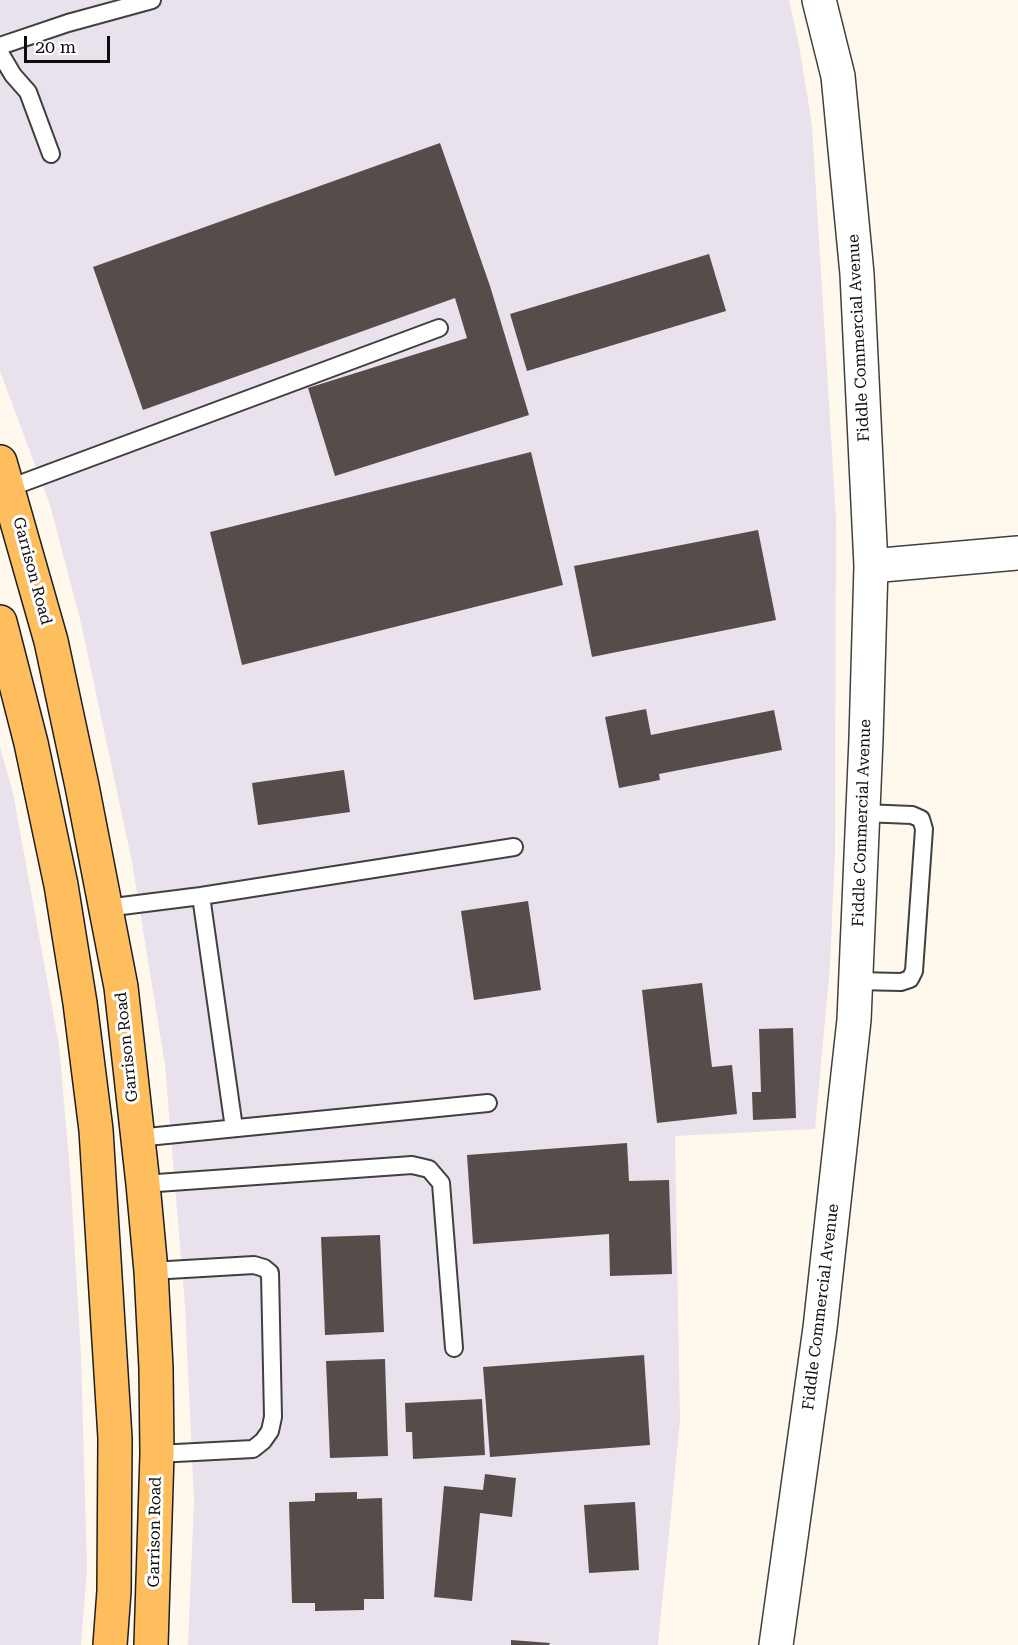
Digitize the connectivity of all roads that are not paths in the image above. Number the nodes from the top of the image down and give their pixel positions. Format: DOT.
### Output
graph roads {
  1 [pos="152,0"];
  2 [pos="819,0"];
  3 [pos="0,46"];
  4 [pos="0,53"];
  5 [pos="51,154"];
  6 [pos="439,328"];
  7 [pos="4,475"];
  8 [pos="1018,553"];
  9 [pos="871,566"];
  10 [pos="0,622"];
  11 [pos="863,813"];
  12 [pos="514,848"];
  13 [pos="201,896"];
  14 [pos="106,908"];
  15 [pos="855,981"];
  16 [pos="488,1103"];
  17 [pos="234,1128"];
  18 [pos="137,1138"];
  19 [pos="143,1184"];
  20 [pos="151,1271"];
  21 [pos="454,1348"];
  22 [pos="157,1454"];
  23 [pos="110,1645"];
  24 [pos="151,1645"];
  25 [pos="776,1645"];
  1 -- 3 [label="lane"];
  2 -- 9 [label="street, Fiddle Commercial Avenue"];
  4 -- 5 [label="lane"];
  6 -- 7 [label="lane"];
  7 -- 14 [label="main road, Garrison Road"];
  8 -- 9 [label="street"];
  9 -- 11 [label="street, Fiddle Commercial Avenue"];
  10 -- 23 [label="main road"];
  11 -- 15 [label="street, Fiddle Commercial Avenue"];
  11 -- 15 [label="lane"];
  12 -- 13 [label="lane"];
  13 -- 14 [label="lane"];
  13 -- 17 [label="lane"];
  14 -- 18 [label="main road, Garrison Road"];
  15 -- 25 [label="street, Fiddle Commercial Avenue"];
  16 -- 17 [label="lane"];
  17 -- 18 [label="lane"];
  18 -- 19 [label="main road, Garrison Road"];
  19 -- 20 [label="main road, Garrison Road"];
  19 -- 21 [label="lane"];
  20 -- 22 [label="main road, Garrison Road"];
  20 -- 22 [label="lane"];
  22 -- 24 [label="main road, Garrison Road"];
}
